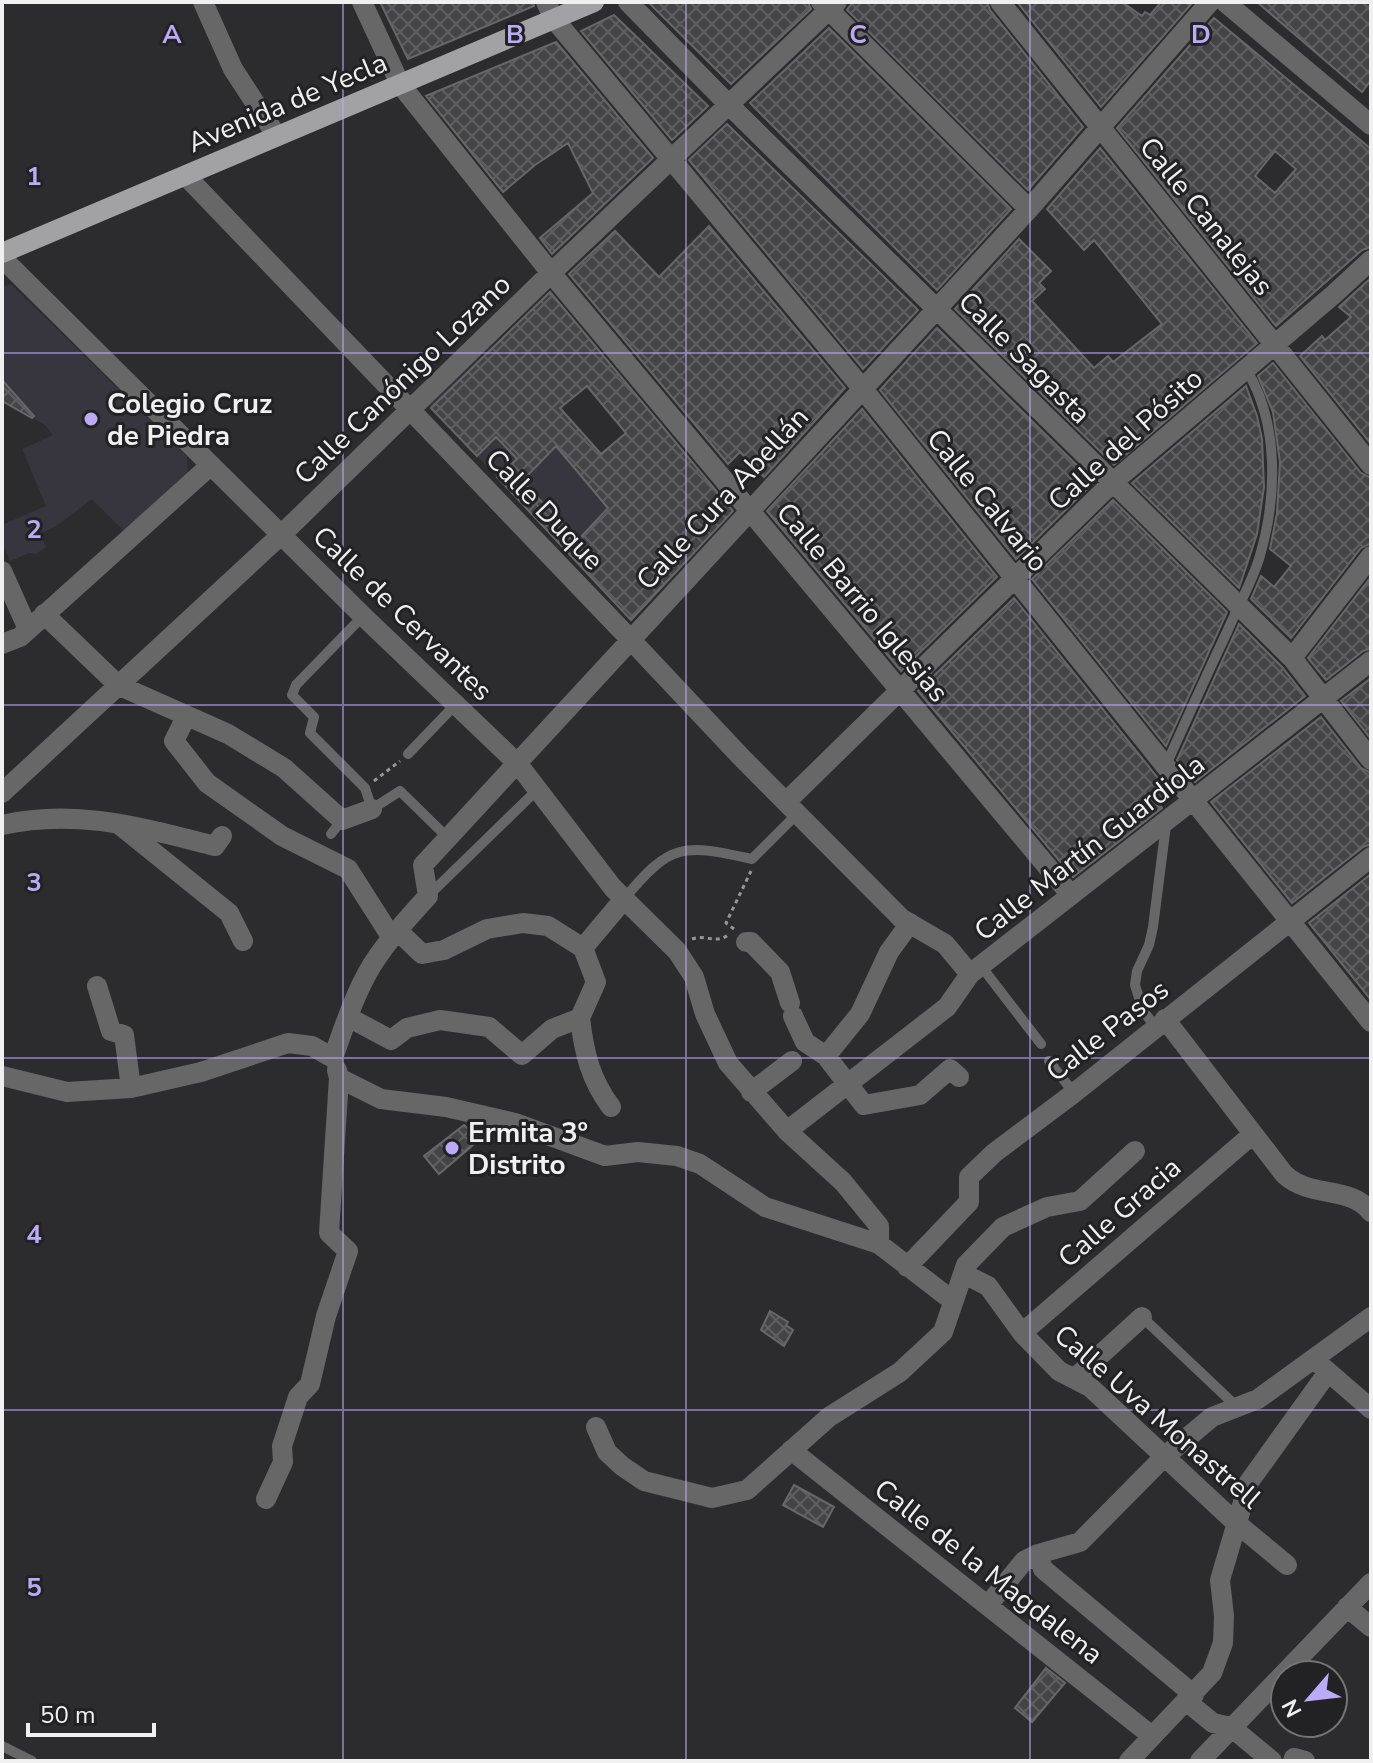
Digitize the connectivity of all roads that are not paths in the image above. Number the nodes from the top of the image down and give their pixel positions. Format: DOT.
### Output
graph roads {
  1 [pos="203,2"];
  2 [pos="362,2"];
  3 [pos="594,2"];
  4 [pos="628,2"];
  5 [pos="1000,2"];
  6 [pos="1210,2"];
  7 [pos="1225,2"];
  8 [pos="829,5"];
  9 [pos="550,11"];
  10 [pos="400,84"];
  11 [pos="729,105"];
  12 [pos="1371,125"];
  13 [pos="1101,127"];
  14 [pos="276,135"];
  15 [pos="673,159"];
  16 [pos="186,176"];
  17 [pos="1029,209"];
  18 [pos="2,255"];
  19 [pos="1371,260"];
  20 [pos="551,273"];
  21 [pos="937,309"];
  22 [pos="1275,345"];
  23 [pos="1246,369"];
  24 [pos="862,388"];
  25 [pos="411,409"];
  26 [pos="211,465"];
  27 [pos="1371,465"];
  28 [pos="1112,483"];
  29 [pos="750,510"];
  30 [pos="282,534"];
  31 [pos="1371,556"];
  32 [pos="2,571"];
  33 [pos="1015,579"];
  34 [pos="1238,606"];
  35 [pos="44,614"];
  36 [pos="363,616"];
  37 [pos="28,629"];
  38 [pos="630,639"];
  39 [pos="2,644"];
  40 [pos="1292,658"];
  41 [pos="1371,661"];
  42 [pos="118,685"];
  43 [pos="901,690"];
  44 [pos="1323,699"];
  45 [pos="456,704"];
  46 [pos="186,717"];
  47 [pos="408,754"];
  48 [pos="1371,760"];
  49 [pos="518,764"];
  50 [pos="1165,767"];
  51 [pos="538,789"];
  52 [pos="2,793"];
  53 [pos="1193,802"];
  54 [pos="792,808"];
  55 [pos="372,809"];
  56 [pos="115,821"];
  57 [pos="1166,823"];
  58 [pos="2,825"];
  59 [pos="222,836"];
  60 [pos="447,837"];
  61 [pos="1371,857"];
  62 [pos="618,894"];
  63 [pos="1071,895"];
  64 [pos="428,896"];
  65 [pos="1290,921"];
  66 [pos="910,923"];
  67 [pos="394,934"];
  68 [pos="740,936"];
  69 [pos="243,941"];
  70 [pos="583,948"];
  71 [pos="975,970"];
  72 [pos="97,986"];
  73 [pos="348,1017"];
  74 [pos="580,1018"];
  75 [pos="1371,1022"];
  76 [pos="1161,1023"];
  77 [pos="1041,1044"];
  78 [pos="808,1054"];
  79 [pos="1049,1061"];
  80 [pos="336,1068"];
  81 [pos="2,1076"];
  82 [pos="959,1077"];
  83 [pos="848,1083"];
  84 [pos="131,1088"];
  85 [pos="751,1092"];
  86 [pos="1074,1093"];
  87 [pos="611,1107"];
  88 [pos="787,1131"];
  89 [pos="1253,1134"];
  90 [pos="1135,1151"];
  91 [pos="1371,1212"];
  92 [pos="879,1244"];
  93 [pos="907,1267"];
  94 [pos="964,1274"];
  95 [pos="953,1301"];
  96 [pos="1142,1317"];
  97 [pos="1371,1317"];
  98 [pos="1022,1333"];
  99 [pos="1322,1366"];
  100 [pos="1074,1379"];
  101 [pos="1236,1406"];
  102 [pos="1371,1409"];
  103 [pos="596,1427"];
  104 [pos="791,1450"];
  105 [pos="1164,1457"];
  106 [pos="266,1499"];
  107 [pos="1235,1522"];
  108 [pos="1038,1554"];
  109 [pos="1287,1565"];
  110 [pos="1371,1583"];
  111 [pos="988,1605"];
  112 [pos="1347,1607"];
  113 [pos="1371,1627"];
  114 [pos="1190,1698"];
  115 [pos="1231,1727"];
  116 [pos="1152,1736"];
  117 [pos="2,1746"];
  118 [pos="32,1761"];
  119 [pos="1129,1761"];
  120 [pos="1200,1761"];
  121 [pos="1272,1761"];
  122 [pos="1293,1761"];
  123 [pos="1305,1761"];
  1 -- 14 [label="street"];
  2 -- 10 [label="street, Calle Barrio Iglesias"];
  3 -- 9 [label="main road, Avenida de Yecla"];
  4 -- 11 [label="street, Calle Sagasta"];
  5 -- 13 [label="street, Calle Canalejas"];
  6 -- 13 [label="street, Calle Cura Abellán"];
  7 -- 12 [label="street"];
  8 -- 11 [label="street, Calle Canónigo Lozano"];
  8 -- 17 [label="street"];
  9 -- 10 [label="main road, Avenida de Yecla"];
  9 -- 15 [label="street, Calle Calvario"];
  10 -- 14 [label="main road, Avenida de Yecla"];
  10 -- 20 [label="street, Calle Barrio Iglesias"];
  11 -- 15 [label="street, Calle Canónigo Lozano"];
  11 -- 21 [label="street, Calle Sagasta"];
  13 -- 17 [label="street, Calle Cura Abellán"];
  13 -- 22 [label="street, Calle Canalejas"];
  14 -- 16 [label="main road, Avenida de Yecla"];
  15 -- 20 [label="street, Calle Canónigo Lozano"];
  15 -- 24 [label="street, Calle Calvario"];
  16 -- 18 [label="main road, Avenida de Yecla"];
  16 -- 25 [label="street, Calle Duque"];
  17 -- 21 [label="street, Calle Cura Abellán"];
  18 -- 26 [label="street, Calle de Cervantes"];
  19 -- 22 [label="street, Calle del Pósito"];
  20 -- 25 [label="street, Calle Canónigo Lozano"];
  20 -- 29 [label="street, Calle Barrio Iglesias"];
  21 -- 24 [label="street, Calle Cura Abellán"];
  21 -- 28 [label="street, Calle Sagasta"];
  22 -- 23 [label="street, Calle del Pósito"];
  22 -- 27 [label="street, Calle Canalejas"];
  23 -- 28 [label="street, Calle del Pósito"];
  23 -- 34 [label="lane"];
  24 -- 29 [label="street, Calle Cura Abellán"];
  24 -- 33 [label="street, Calle Calvario"];
  25 -- 30 [label="street, Calle Canónigo Lozano"];
  25 -- 38 [label="street, Calle Duque"];
  26 -- 30 [label="street, Calle de Cervantes"];
  26 -- 35 [label="street"];
  28 -- 33 [label="street, Calle del Pósito"];
  28 -- 34 [label="street, Calle Sagasta"];
  29 -- 38 [label="street, Calle Cura Abellán"];
  29 -- 43 [label="street, Calle Barrio Iglesias"];
  30 -- 36 [label="street, Calle de Cervantes"];
  30 -- 42 [label="street, Calle Canónigo Lozano"];
  31 -- 40 [label="street"];
  32 -- 37 [label="street"];
  33 -- 43 [label="street, Calle del Pósito"];
  33 -- 50 [label="street, Calle Calvario"];
  34 -- 40 [label="street, Calle Sagasta"];
  34 -- 50 [label="lane"];
  35 -- 37 [label="street"];
  35 -- 42 [label="street"];
  36 -- 45 [label="street, Calle de Cervantes"];
  36 -- 55 [label="lane"];
  37 -- 39 [label="street"];
  38 -- 49 [label="street, Calle Cura Abellán"];
  38 -- 54 [label="street, Calle Duque"];
  40 -- 44 [label="street, Calle Sagasta"];
  41 -- 44 [label="street, Calle Martín Guardiola"];
  42 -- 46 [label="street"];
  42 -- 52 [label="street, Calle Canónigo Lozano"];
  43 -- 54 [label="street, Calle del Pósito"];
  43 -- 63 [label="street, Calle Barrio Iglesias"];
  44 -- 48 [label="street, Calle Sagasta"];
  44 -- 53 [label="street, Calle Martín Guardiola"];
  45 -- 47 [label="lane"];
  45 -- 49 [label="street, Calle de Cervantes"];
  46 -- 55 [label="street"];
  46 -- 67 [label="street"];
  49 -- 51 [label="street, Calle de Cervantes"];
  49 -- 60 [label="street, Calle Cura Abellán"];
  50 -- 53 [label="street, Calle Calvario"];
  51 -- 62 [label="street, Calle de Cervantes"];
  51 -- 64 [label="lane"];
  53 -- 57 [label="street, Calle Martín Guardiola"];
  53 -- 65 [label="street, Calle Calvario"];
  54 -- 62 [label="lane"];
  54 -- 66 [label="street, Calle Duque"];
  55 -- 60 [label="lane"];
  56 -- 58 [label="street"];
  56 -- 59 [label="street"];
  56 -- 69 [label="street"];
  57 -- 63 [label="street, Calle Martín Guardiola"];
  57 -- 76 [label="lane"];
  60 -- 64 [label="street, Calle Cura Abellán"];
  61 -- 65 [label="street, Calle Pasos"];
  62 -- 70 [label="street"];
  62 -- 85 [label="street, Calle de Cervantes"];
  63 -- 71 [label="street, Calle Martín Guardiola"];
  64 -- 67 [label="street"];
  65 -- 75 [label="street, Calle Calvario"];
  65 -- 76 [label="street, Calle Pasos"];
  66 -- 71 [label="street, Calle Duque"];
  66 -- 78 [label="street"];
  67 -- 70 [label="street"];
  67 -- 73 [label="street"];
  68 -- 78 [label="street"];
  70 -- 74 [label="street"];
  71 -- 77 [label="lane"];
  71 -- 83 [label="street, Calle Martín Guardiola"];
  72 -- 84 [label="street"];
  73 -- 74 [label="street"];
  73 -- 80 [label="street"];
  74 -- 87 [label="street"];
  76 -- 86 [label="street, Calle Pasos"];
  76 -- 89 [label="street"];
  78 -- 83 [label="street"];
  78 -- 85 [label="street"];
  79 -- 86 [label="lane"];
  80 -- 84 [label="street"];
  80 -- 92 [label="street"];
  80 -- 106 [label="street"];
  81 -- 84 [label="street"];
  82 -- 83 [label="street"];
  83 -- 88 [label="street, Calle Martín Guardiola"];
  85 -- 88 [label="street, Calle de Cervantes"];
  86 -- 93 [label="street, Calle Pasos"];
  88 -- 92 [label="street, Calle de Cervantes"];
  89 -- 91 [label="street"];
  89 -- 98 [label="street, Calle Gracia"];
  90 -- 94 [label="street"];
  92 -- 93 [label="street"];
  93 -- 95 [label="street"];
  94 -- 95 [label="street"];
  94 -- 98 [label="street, Calle Uva Monastrell"];
  95 -- 104 [label="street"];
  96 -- 100 [label="street"];
  96 -- 101 [label="lane"];
  97 -- 99 [label="street"];
  98 -- 100 [label="street, Calle Uva Monastrell"];
  99 -- 101 [label="street"];
  99 -- 102 [label="street"];
  99 -- 107 [label="street"];
  100 -- 105 [label="street, Calle Uva Monastrell"];
  101 -- 105 [label="street"];
  103 -- 104 [label="street"];
  104 -- 111 [label="street, Calle de la Magdalena"];
  105 -- 107 [label="street, Calle Uva Monastrell"];
  105 -- 108 [label="street"];
  107 -- 109 [label="street, Calle Uva Monastrell"];
  107 -- 114 [label="street"];
  108 -- 111 [label="street"];
  108 -- 114 [label="street"];
  110 -- 112 [label="street"];
  111 -- 116 [label="street, Calle de la Magdalena"];
  112 -- 113 [label="street"];
  112 -- 115 [label="street"];
  114 -- 115 [label="street"];
  114 -- 116 [label="street"];
  115 -- 120 [label="street"];
  115 -- 121 [label="street"];
  116 -- 119 [label="street"];
  117 -- 118 [label="lane"];
  122 -- 123 [label="street"];
}
